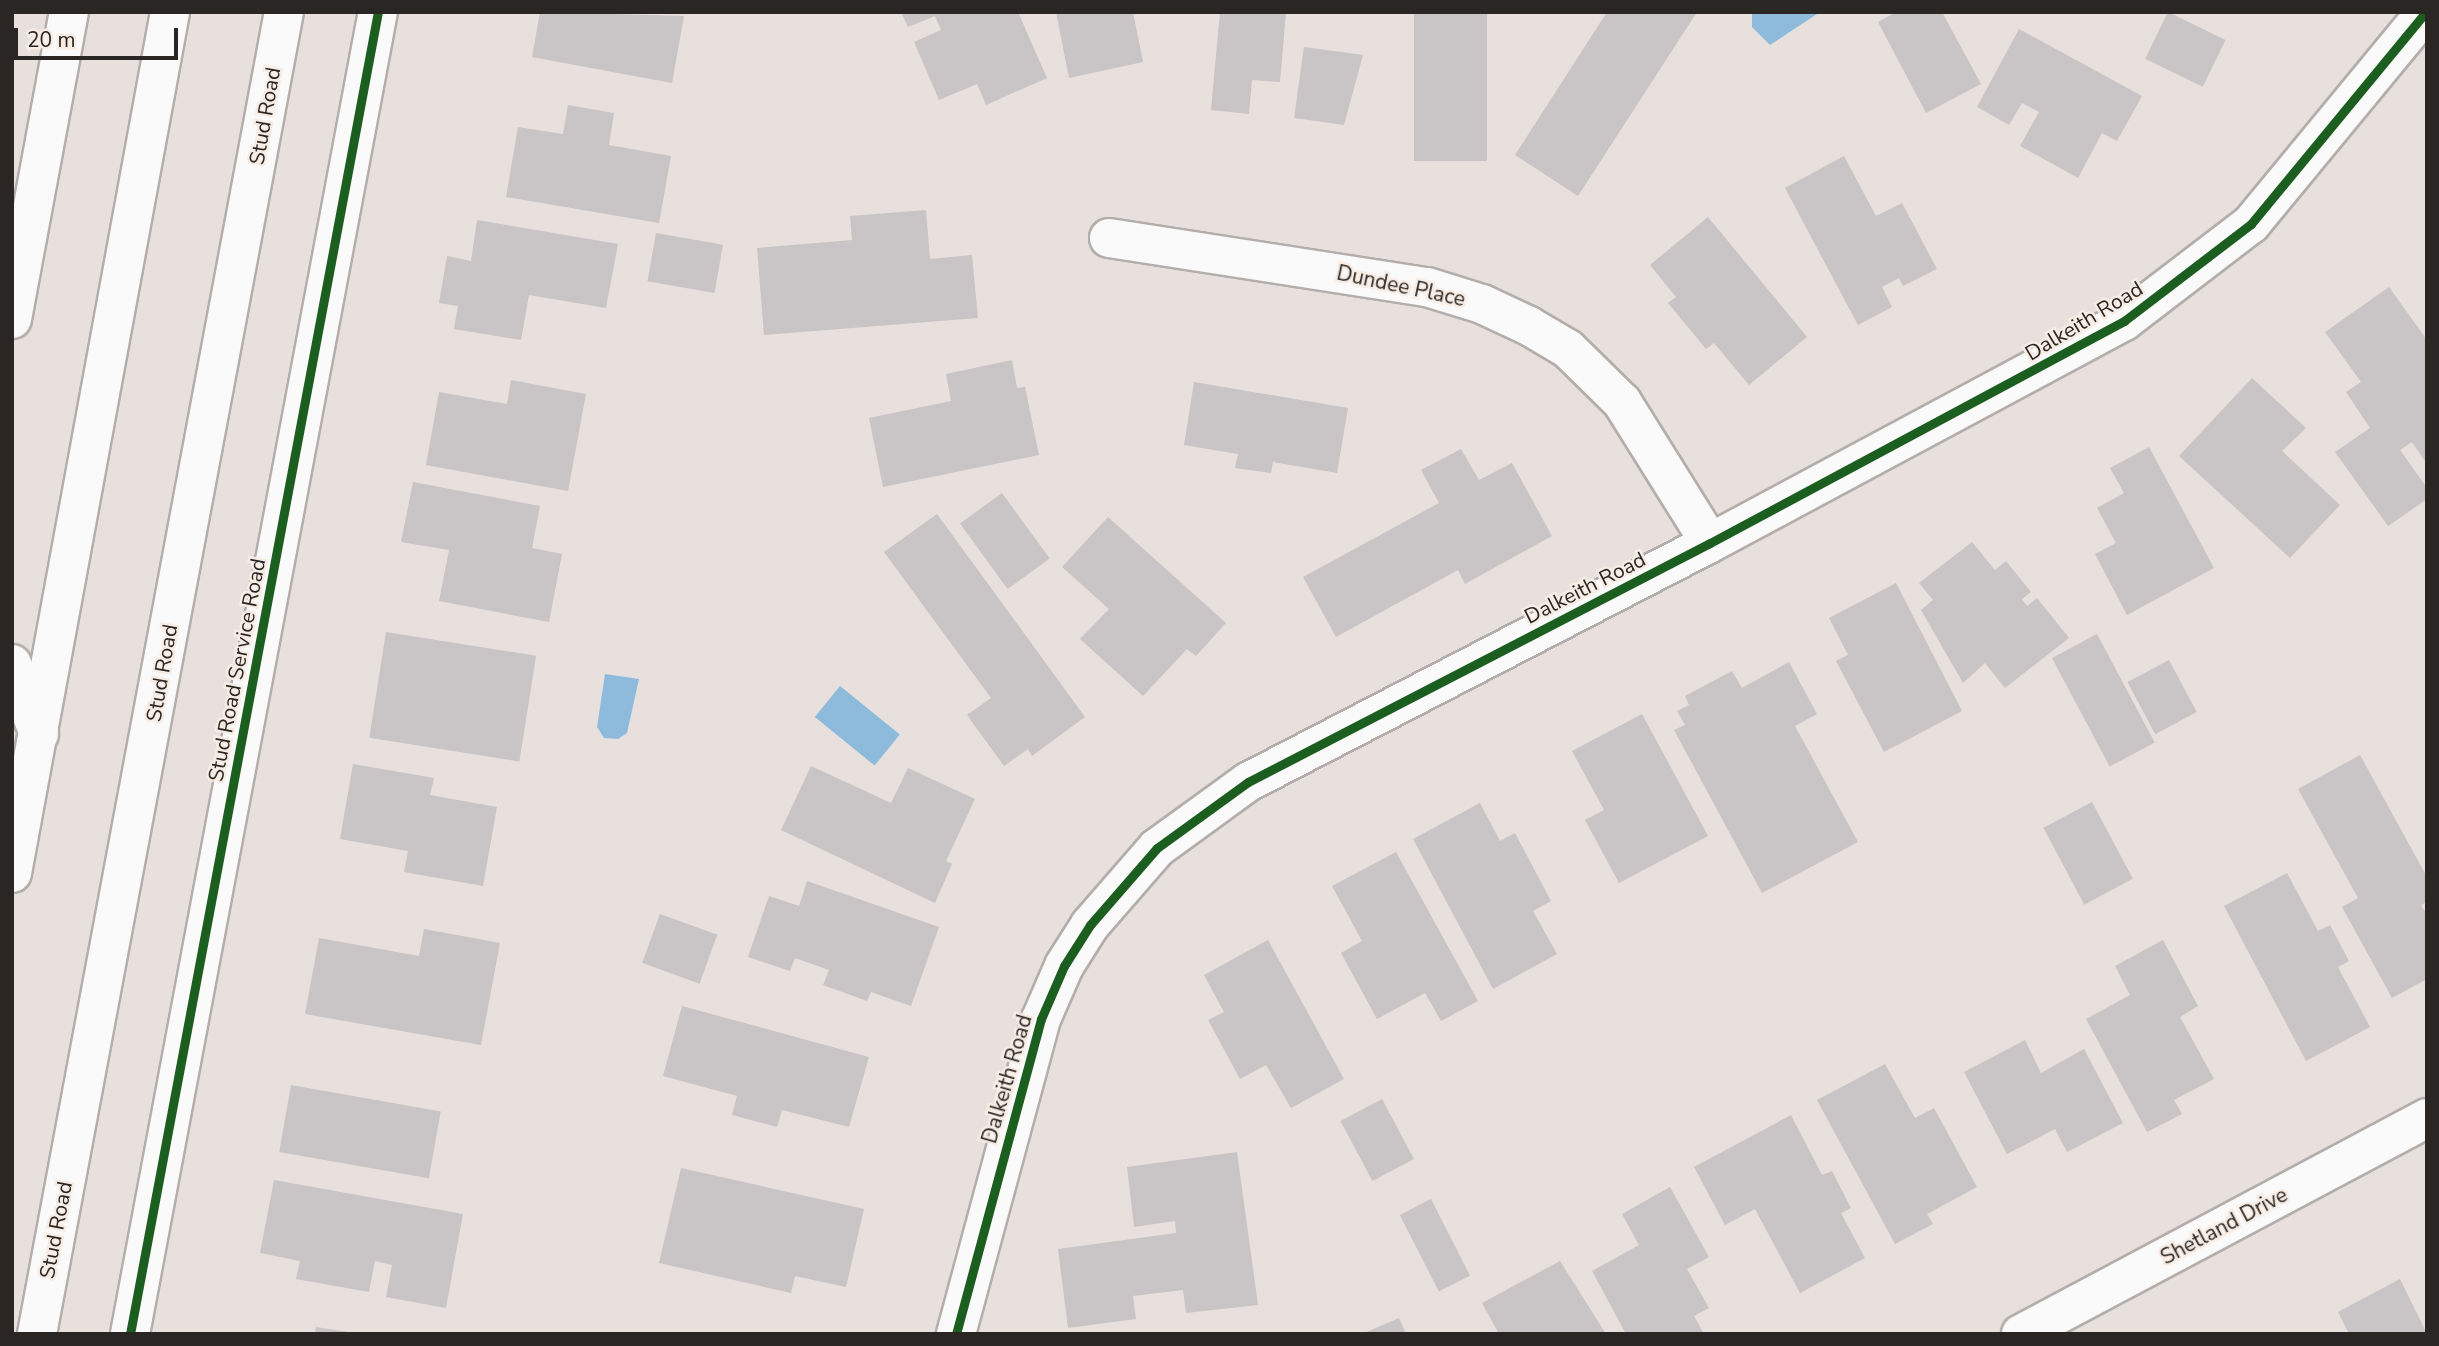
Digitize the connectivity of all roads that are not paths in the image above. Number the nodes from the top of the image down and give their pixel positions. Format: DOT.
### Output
graph roads {
  1 [pos="69,12"];
  2 [pos="170,12"];
  3 [pos="284,12"];
  4 [pos="378,12"];
  5 [pos="2426,12"];
  6 [pos="1109,238"];
  7 [pos="12,319"];
  8 [pos="1710,543"];
  9 [pos="12,664"];
  10 [pos="39,734"];
  11 [pos="16,831"];
  12 [pos="12,873"];
  13 [pos="2427,1118"];
  14 [pos="37,1334"];
  15 [pos="130,1334"];
  16 [pos="956,1334"];
  17 [pos="2021,1334"];
  1 -- 7 [label="street"];
  2 -- 10 [label="street"];
  3 -- 14 [label="street, Stud Road"];
  4 -- 15 [label="street, Stud Road Service Road"];
  5 -- 8 [label="street, Dalkeith Road"];
  6 -- 8 [label="street, Dundee Place"];
  8 -- 16 [label="street, Dalkeith Road"];
  9 -- 10 [label="street"];
  10 -- 11 [label="street"];
  11 -- 12 [label="street"];
  13 -- 17 [label="street, Shetland Drive"];
}
